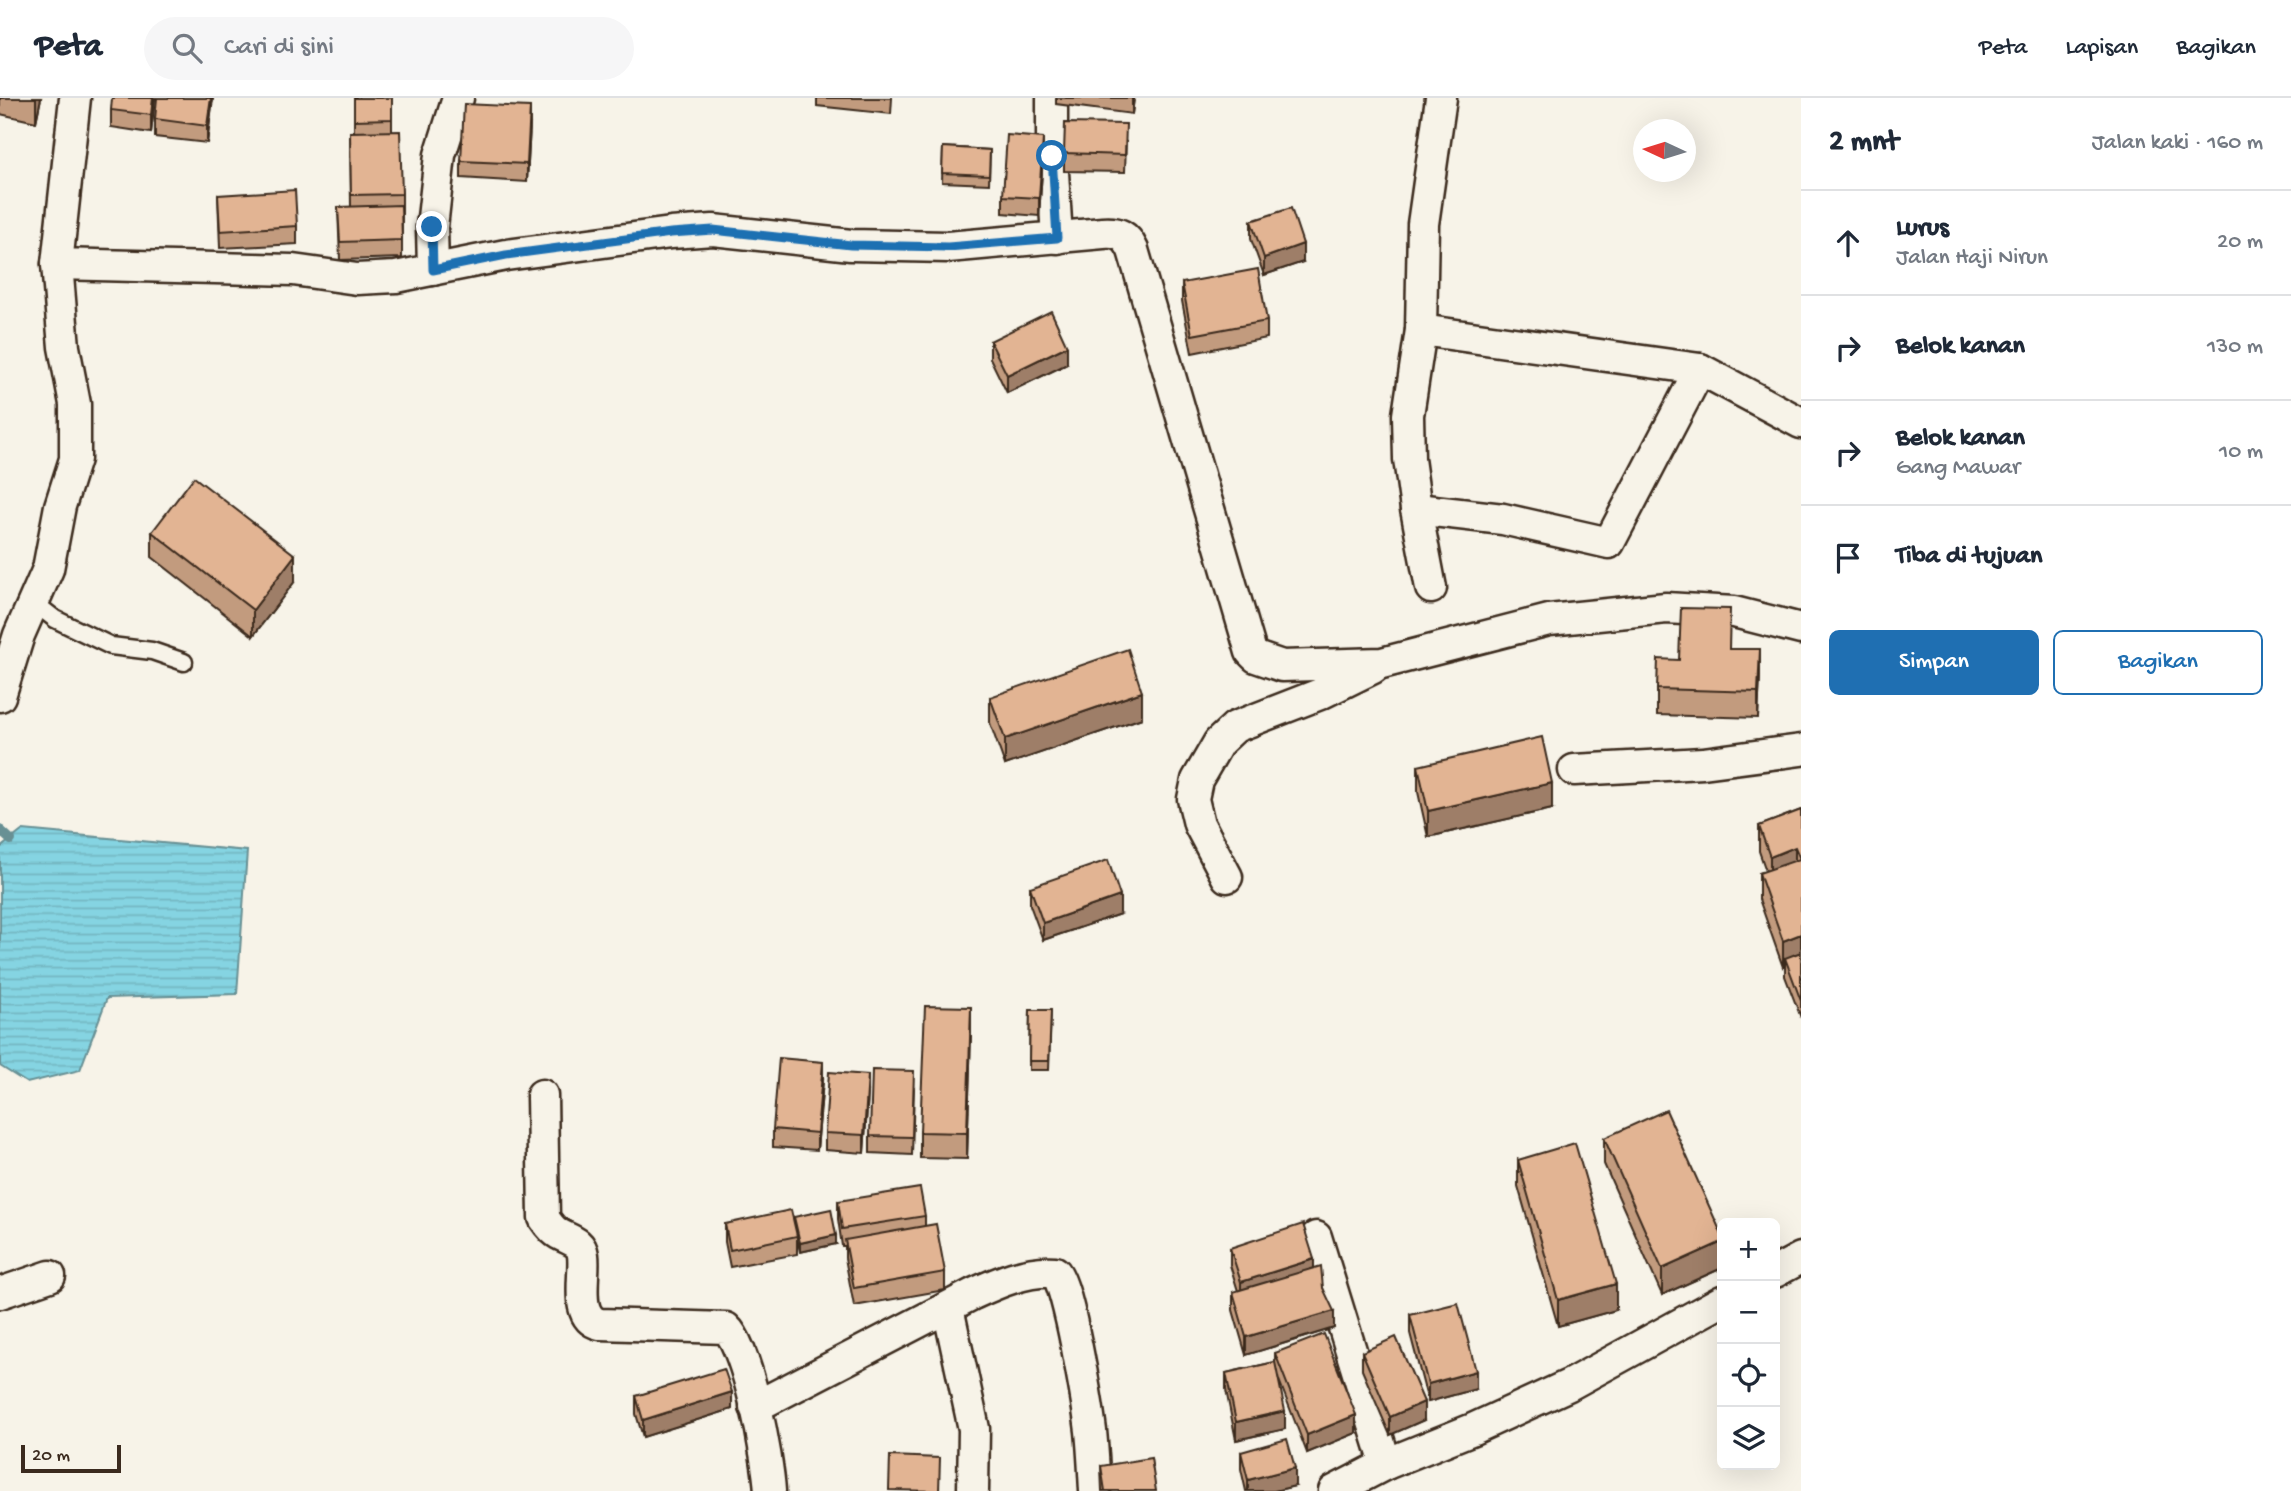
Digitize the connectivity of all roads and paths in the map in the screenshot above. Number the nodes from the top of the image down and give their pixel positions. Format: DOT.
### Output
graph roads {
  1 [pos="75,98"];
  2 [pos="458,98"];
  3 [pos="1052,98"];
  4 [pos="1441,98"];
  5 [pos="1057,238"];
  6 [pos="58,264"];
  7 [pos="433,270"];
  8 [pos="1421,330"];
  9 [pos="1700,369"];
  10 [pos="1801,423"];
  11 [pos="1416,509"];
  12 [pos="1431,588"];
  13 [pos="32,601"];
  14 [pos="1801,629"];
  15 [pos="184,662"];
  16 [pos="1382,663"];
  17 [pos="0,696"];
  18 [pos="1801,750"];
  19 [pos="1574,770"];
  20 [pos="1227,877"];
  21 [pos="542,1095"];
  22 [pos="1316,1237"];
  23 [pos="1801,1258"];
  24 [pos="1780,1269"];
  25 [pos="50,1276"];
  26 [pos="0,1293"];
  27 [pos="1717,1304"];
  28 [pos="948,1308"];
  29 [pos="755,1406"];
  30 [pos="1386,1464"];
  31 [pos="1343,1489"];
  32 [pos="771,1491"];
  33 [pos="973,1491"];
  34 [pos="1095,1491"];
  1 -- 6 [label="street"];
  2 -- 7 [label="street"];
  3 -- 5 [label="street"];
  4 -- 8 [label="street"];
  5 -- 7 [label="street"];
  5 -- 16 [label="street"];
  6 -- 7 [label="street"];
  6 -- 13 [label="street"];
  8 -- 9 [label="street"];
  8 -- 11 [label="street"];
  9 -- 10 [label="street"];
  9 -- 11 [label="street"];
  11 -- 12 [label="street"];
  13 -- 15 [label="lane"];
  13 -- 17 [label="street"];
  14 -- 16 [label="street"];
  16 -- 20 [label="street"];
  18 -- 19 [label="street"];
  21 -- 29 [label="street"];
  22 -- 30 [label="street"];
  23 -- 24 [label="street"];
  25 -- 26 [label="street"];
  27 -- 30 [label="street"];
  28 -- 29 [label="street"];
  28 -- 33 [label="street"];
  28 -- 34 [label="street"];
  29 -- 32 [label="street"];
  30 -- 31 [label="street"];
}
